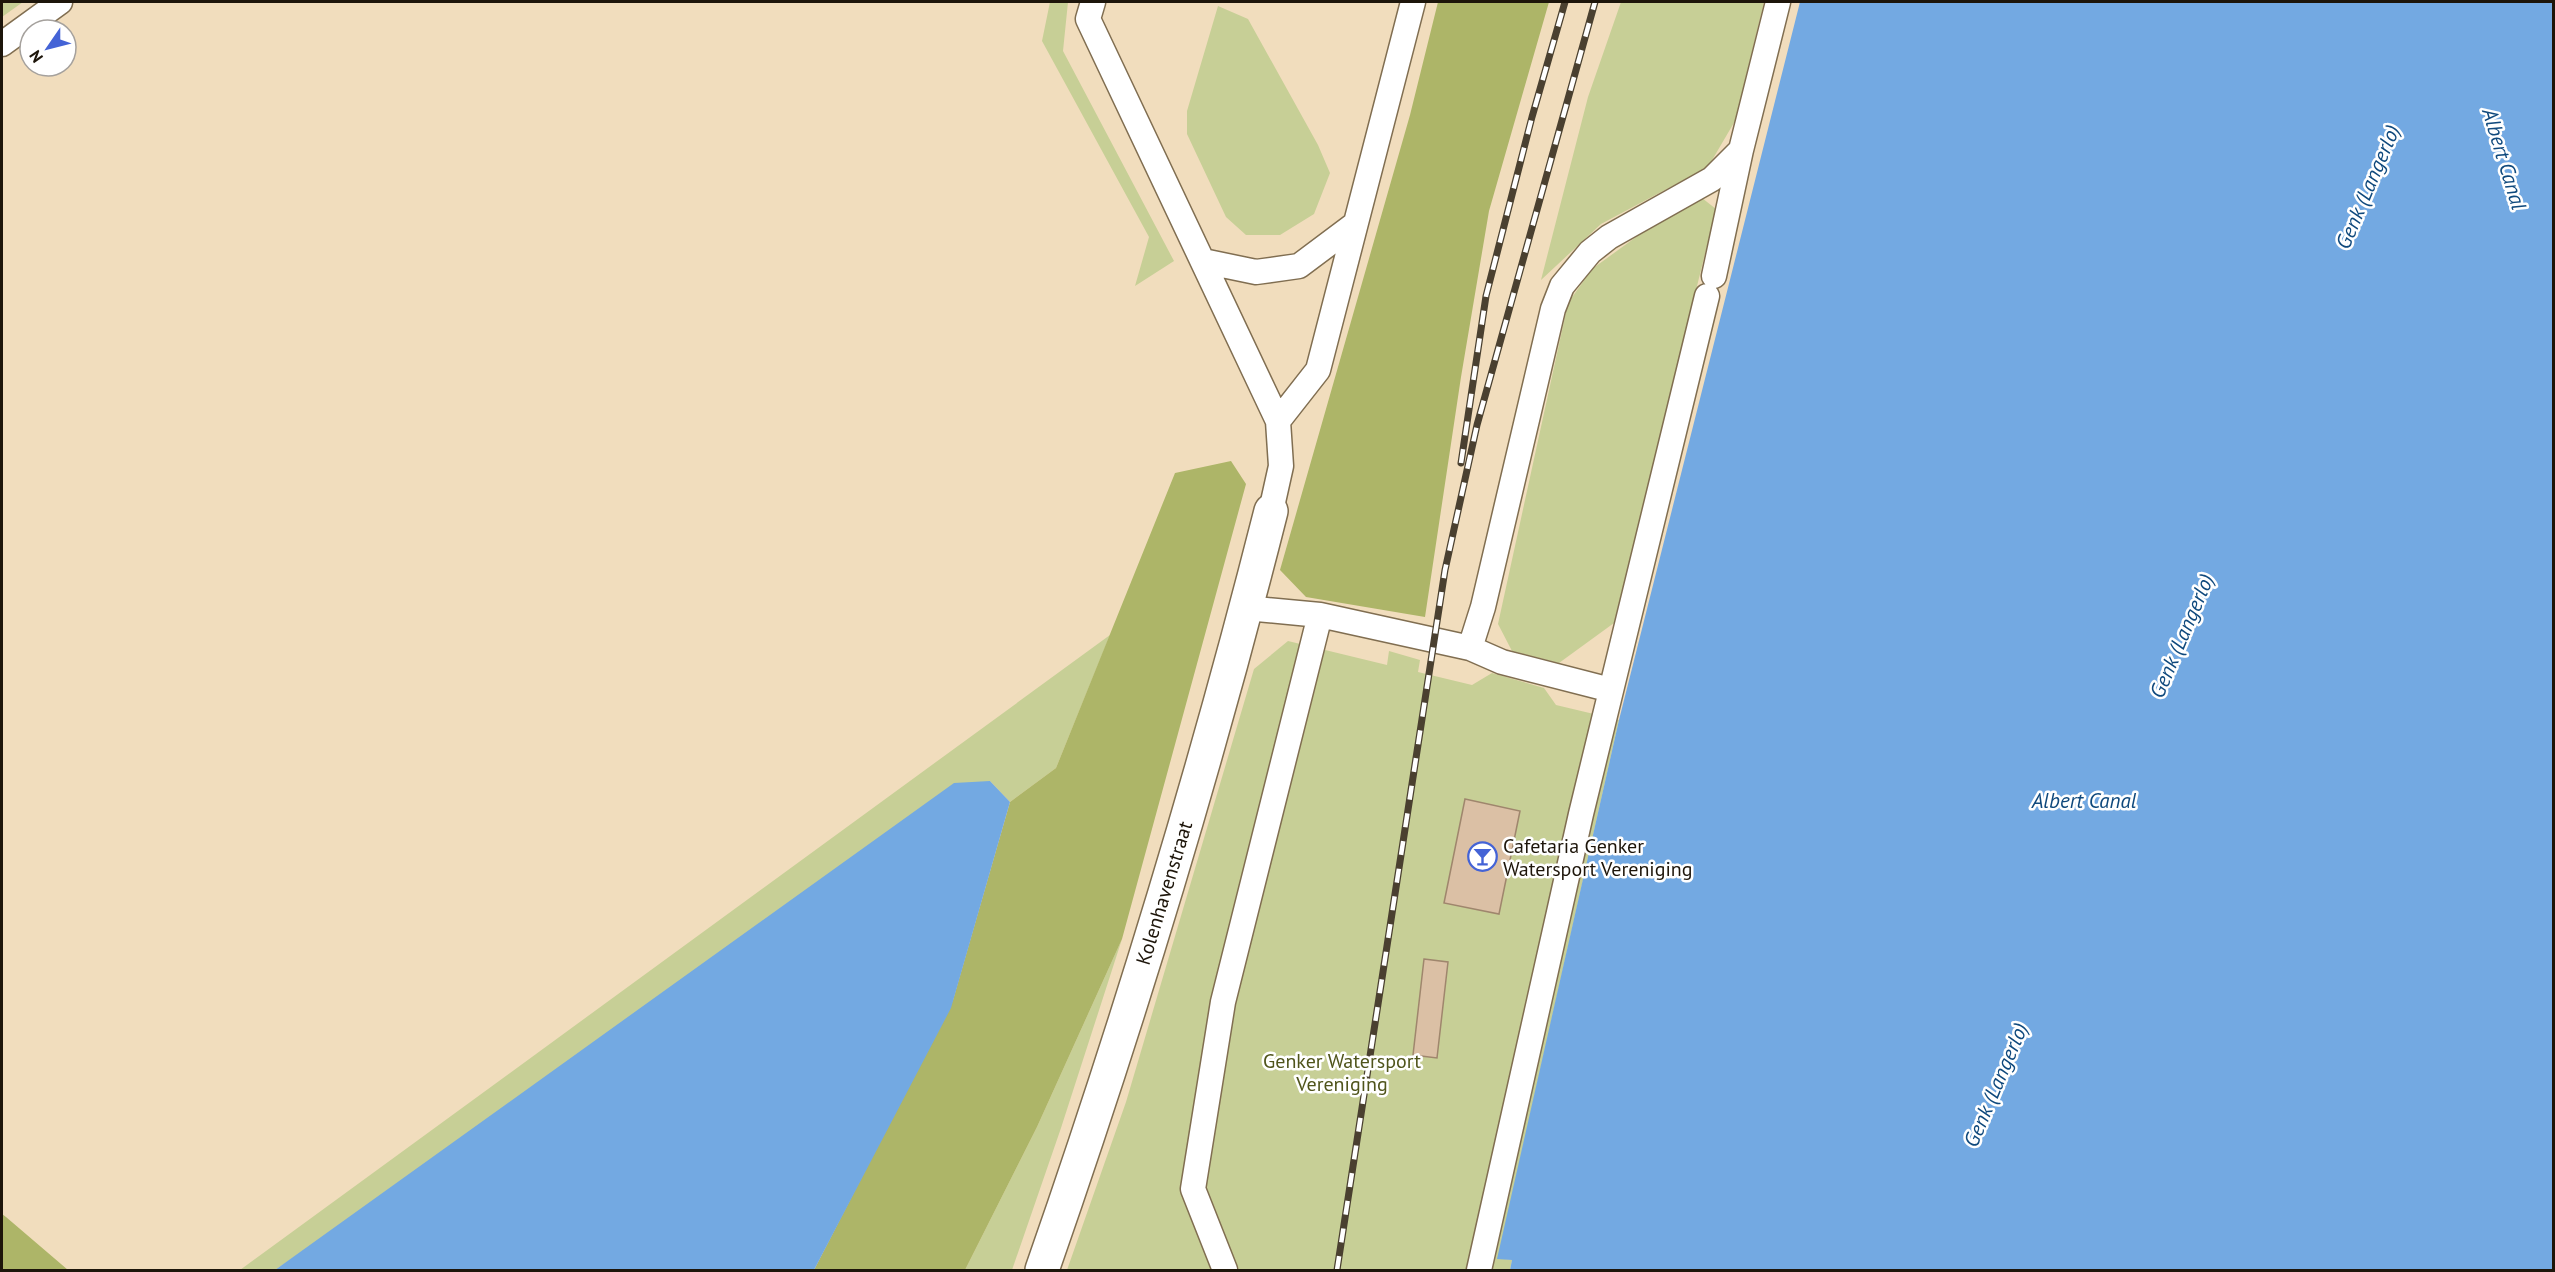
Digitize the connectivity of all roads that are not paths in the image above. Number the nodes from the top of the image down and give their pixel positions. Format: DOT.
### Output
graph roads {
  1 [pos="60,2"];
  2 [pos="1092,2"];
  3 [pos="1413,2"];
  4 [pos="1778,2"];
  5 [pos="2,44"];
  6 [pos="1741,150"];
  7 [pos="1355,224"];
  8 [pos="1203,261"];
  9 [pos="1278,421"];
  10 [pos="1271,511"];
  11 [pos="1246,608"];
  12 [pos="1320,615"];
  13 [pos="1470,648"];
  14 [pos="1611,690"];
  15 [pos="1042,1270"];
  16 [pos="1225,1270"];
  17 [pos="1479,1270"];
  1 -- 5 [label="lane"];
  2 -- 8 [label="lane"];
  3 -- 7 [label="lane"];
  4 -- 6 [label="lane"];
  6 -- 13 [label="lane"];
  6 -- 14 [label="lane"];
  7 -- 8 [label="lane"];
  7 -- 9 [label="lane"];
  8 -- 9 [label="lane"];
  9 -- 10 [label="lane"];
  10 -- 11 [label="street, Kolenhavenstraat"];
  11 -- 12 [label="lane"];
  11 -- 15 [label="street, Kolenhavenstraat"];
  12 -- 13 [label="lane"];
  12 -- 16 [label="lane"];
  13 -- 14 [label="lane"];
  14 -- 17 [label="lane"];
}
